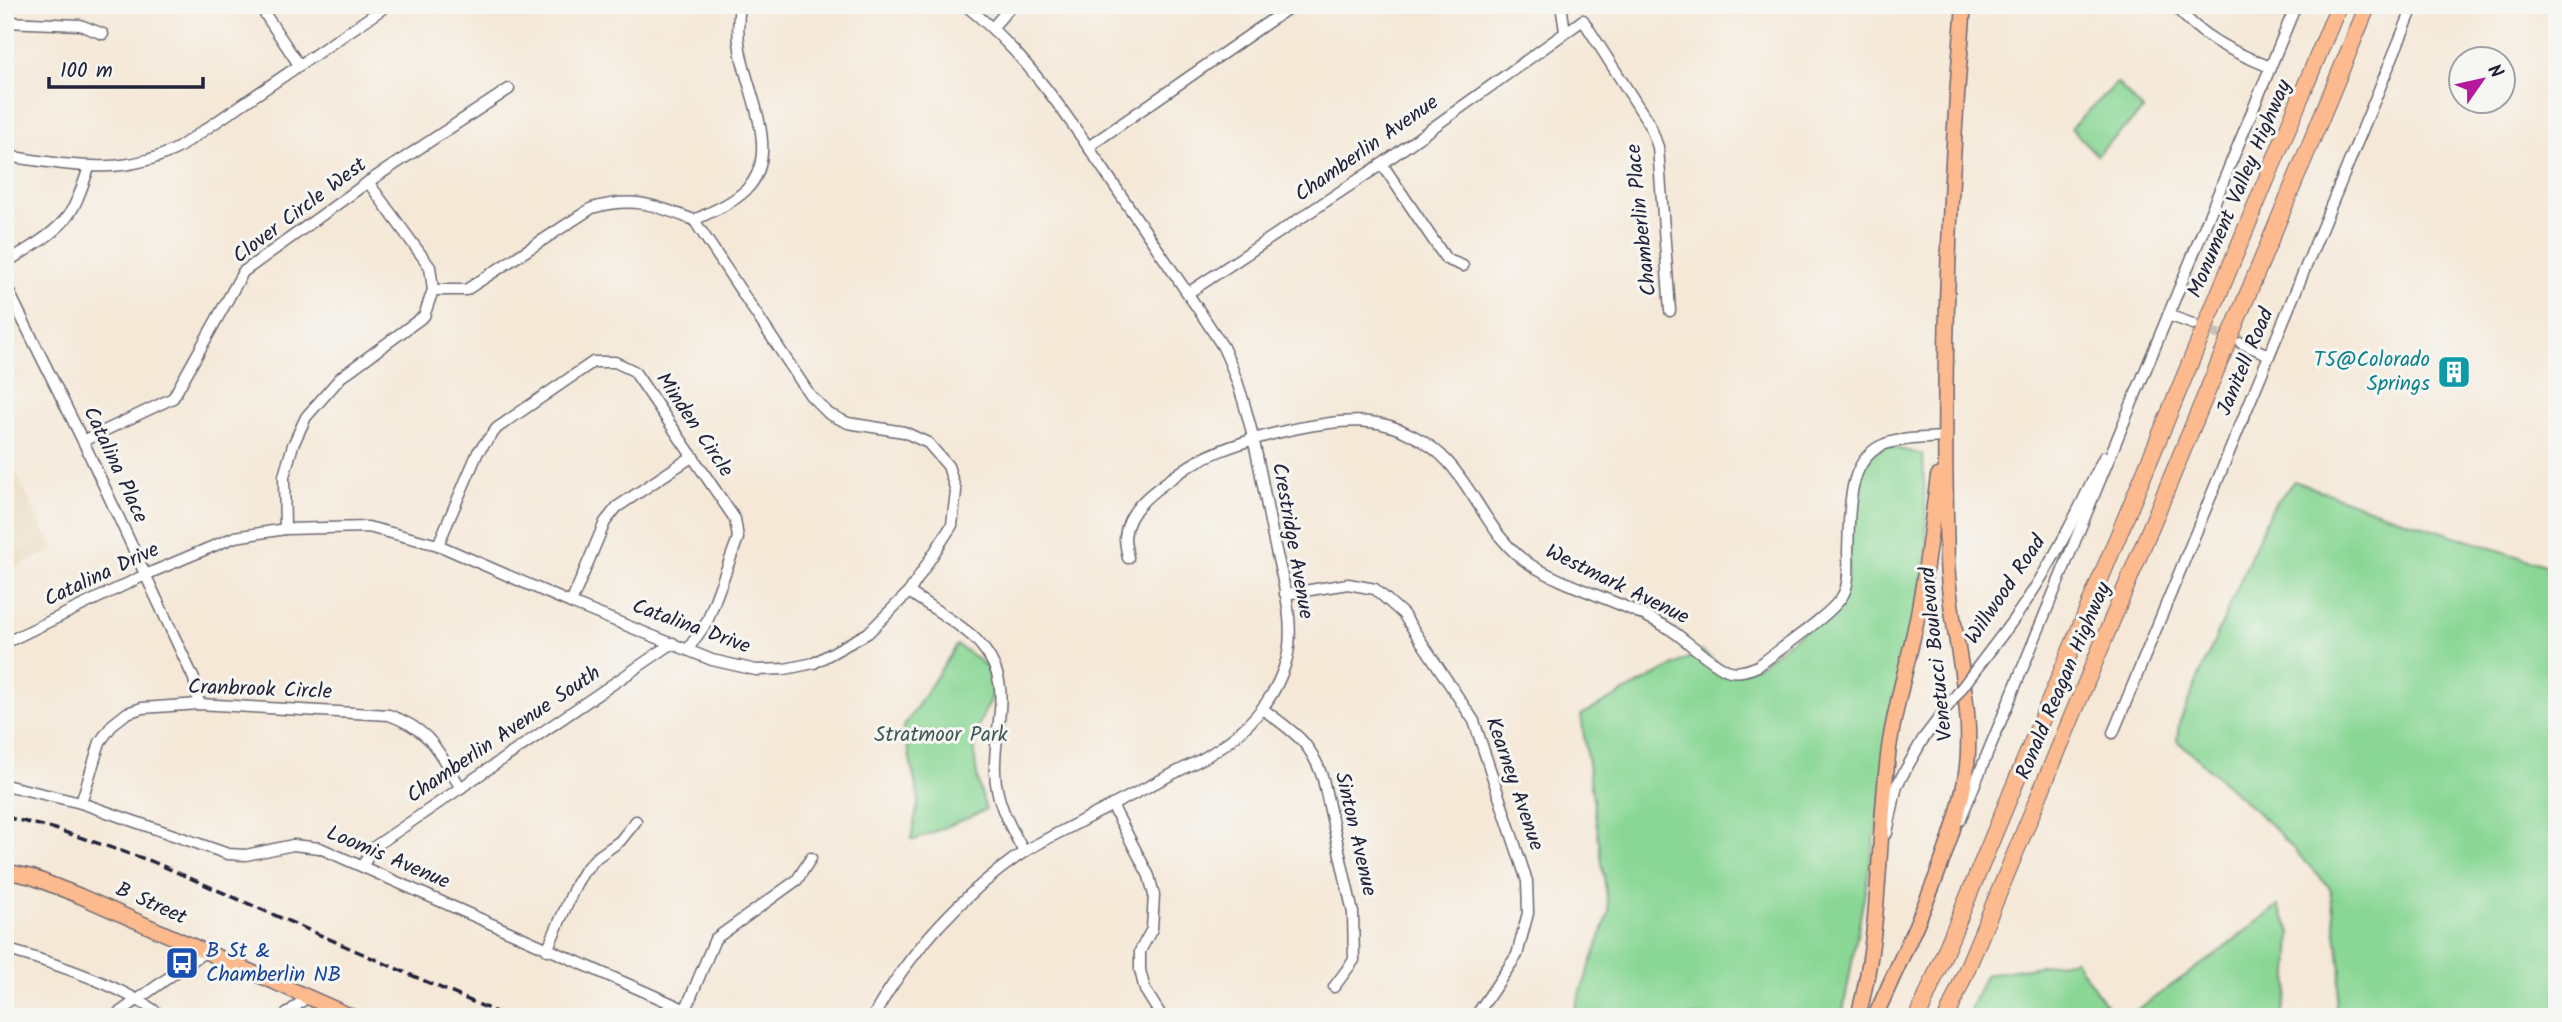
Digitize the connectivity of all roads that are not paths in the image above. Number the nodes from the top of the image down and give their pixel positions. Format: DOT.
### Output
graph roads {
  1 [pos="259,5"];
  2 [pos="388,5"];
  3 [pos="740,5"];
  4 [pos="965,5"];
  5 [pos="1012,5"];
  6 [pos="1293,5"];
  7 [pos="1561,5"];
  8 [pos="1965,5"];
  9 [pos="2174,5"];
  10 [pos="2296,5"];
  11 [pos="2339,5"];
  12 [pos="2368,5"];
  13 [pos="2414,5"];
  14 [pos="1583,20"];
  15 [pos="5,22"];
  16 [pos="993,27"];
  17 [pos="1565,31"];
  18 [pos="103,34"];
  19 [pos="299,65"];
  20 [pos="2270,67"];
  21 [pos="509,89"];
  22 [pos="1088,147"];
  23 [pos="5,156"];
  24 [pos="1382,164"];
  25 [pos="89,168"];
  26 [pos="368,182"];
  27 [pos="694,220"];
  28 [pos="5,263"];
  29 [pos="1463,266"];
  30 [pos="5,284"];
  31 [pos="433,290"];
  32 [pos="1188,293"];
  33 [pos="1670,311"];
  34 [pos="2168,315"];
  35 [pos="2193,324"];
  36 [pos="2241,343"];
  37 [pos="2269,355"];
  38 [pos="2179,389"];
  39 [pos="2118,434"];
  40 [pos="1944,437"];
  41 [pos="1253,439"];
  42 [pos="83,441"];
  43 [pos="693,456"];
  44 [pos="285,529"];
  45 [pos="438,545"];
  46 [pos="1128,558"];
  47 [pos="145,575"];
  48 [pos="909,592"];
  49 [pos="1284,594"];
  50 [pos="570,603"];
  51 [pos="5,643"];
  52 [pos="673,643"];
  53 [pos="688,649"];
  54 [pos="199,704"];
  55 [pos="1263,709"];
  56 [pos="2113,733"];
  57 [pos="5,785"];
  58 [pos="461,788"];
  59 [pos="81,803"];
  60 [pos="1112,805"];
  61 [pos="636,821"];
  62 [pos="1024,852"];
  63 [pos="811,858"];
  64 [pos="363,865"];
  65 [pos="1938,870"];
  66 [pos="5,871"];
  67 [pos="1879,879"];
  68 [pos="5,949"];
  69 [pos="547,950"];
  70 [pos="206,951"];
  71 [pos="1334,987"];
  72 [pos="307,997"];
  73 [pos="138,1000"];
  74 [pos="685,1011"];
  75 [pos="113,1017"];
  76 [pos="163,1017"];
  77 [pos="283,1017"];
  78 [pos="353,1017"];
  79 [pos="702,1017"];
  80 [pos="873,1017"];
  81 [pos="1162,1017"];
  82 [pos="1475,1017"];
  83 [pos="1858,1017"];
  84 [pos="1875,1017"];
  85 [pos="1919,1017"];
  86 [pos="1947,1017"];
  1 -- 19 [label="street"];
  2 -- 19 [label="street"];
  3 -- 27 [label="street"];
  4 -- 16 [label="street, Crestridge Avenue"];
  5 -- 16 [label="street"];
  6 -- 22 [label="street"];
  7 -- 17 [label="street"];
  8 -- 40 [label="main road, Venetucci Boulevard"];
  9 -- 20 [label="street"];
  10 -- 20 [label="street, Willwood Road"];
  11 -- 38 [label="highway, Monument Valley Highway"];
  12 -- 86 [label="highway, Ronald Reagan Highway"];
  13 -- 37 [label="street, Janitell Road"];
  14 -- 17 [label="street, Chamberlin Avenue"];
  14 -- 33 [label="street, Chamberlin Place"];
  15 -- 18 [label="street"];
  16 -- 22 [label="street, Crestridge Avenue"];
  17 -- 24 [label="street, Chamberlin Avenue"];
  19 -- 25 [label="street"];
  20 -- 34 [label="street, Willwood Road"];
  21 -- 26 [label="street, Clover Circle West"];
  22 -- 32 [label="street, Crestridge Avenue"];
  23 -- 25 [label="street"];
  24 -- 29 [label="street"];
  24 -- 32 [label="street, Chamberlin Avenue"];
  25 -- 28 [label="street"];
  26 -- 31 [label="street"];
  26 -- 42 [label="street, Clover Circle West"];
  27 -- 31 [label="street"];
  27 -- 48 [label="street, Catalina Drive"];
  30 -- 42 [label="street, Catalina Place"];
  31 -- 44 [label="street"];
  32 -- 41 [label="street, Crestridge Avenue"];
  34 -- 35 [label="street"];
  34 -- 39 [label="street, Willwood Road"];
  36 -- 37 [label="street"];
  37 -- 56 [label="street, Janitell Road"];
  38 -- 85 [label="highway, Ronald Reagan Highway"];
  39 -- 65 [label="street, Willwood Road"];
  39 -- 67 [label="street, Willwood Road, bridge"];
  40 -- 41 [label="street, Westmark Avenue"];
  40 -- 65 [label="main road, Venetucci Boulevard"];
  40 -- 67 [label="main road, Venetucci Boulevard"];
  41 -- 46 [label="street, Westmark Avenue"];
  41 -- 49 [label="street, Crestridge Avenue"];
  42 -- 47 [label="street, Catalina Place"];
  43 -- 45 [label="street, Minden Circle"];
  43 -- 50 [label="street"];
  43 -- 53 [label="street, Minden Circle"];
  44 -- 45 [label="street, Catalina Drive"];
  44 -- 47 [label="street, Catalina Drive"];
  45 -- 50 [label="street, Catalina Drive"];
  47 -- 51 [label="street, Catalina Drive"];
  47 -- 54 [label="street, Catalina Place"];
  48 -- 53 [label="street, Catalina Drive"];
  48 -- 62 [label="street"];
  49 -- 55 [label="street, Crestridge Avenue"];
  49 -- 82 [label="street, Kearney Avenue"];
  50 -- 52 [label="street, Catalina Drive"];
  52 -- 53 [label="street, Catalina Drive"];
  52 -- 58 [label="street, Chamberlin Avenue South"];
  54 -- 58 [label="street, Cranbrook Circle"];
  54 -- 59 [label="street, Cranbrook Circle"];
  55 -- 60 [label="street, Crestridge Avenue"];
  55 -- 71 [label="street, Sinton Avenue"];
  57 -- 59 [label="street, Loomis Avenue"];
  58 -- 64 [label="street, Chamberlin Avenue South"];
  59 -- 64 [label="street, Loomis Avenue"];
  60 -- 62 [label="street, Crestridge Avenue"];
  60 -- 81 [label="street"];
  61 -- 69 [label="street"];
  62 -- 80 [label="street, Crestridge Avenue"];
  63 -- 74 [label="street"];
  64 -- 69 [label="street, Loomis Avenue"];
  65 -- 84 [label="main road, Venetucci Boulevard"];
  66 -- 70 [label="main road, B Street"];
  67 -- 83 [label="main road, Venetucci Boulevard"];
  68 -- 73 [label="street"];
  69 -- 74 [label="street, Loomis Avenue"];
  70 -- 72 [label="main road, B Street"];
  70 -- 73 [label="street"];
  72 -- 77 [label="street"];
  72 -- 78 [label="main road, B Street"];
  73 -- 75 [label="street"];
  73 -- 76 [label="street"];
  74 -- 79 [label="street, Loomis Avenue"];
}
